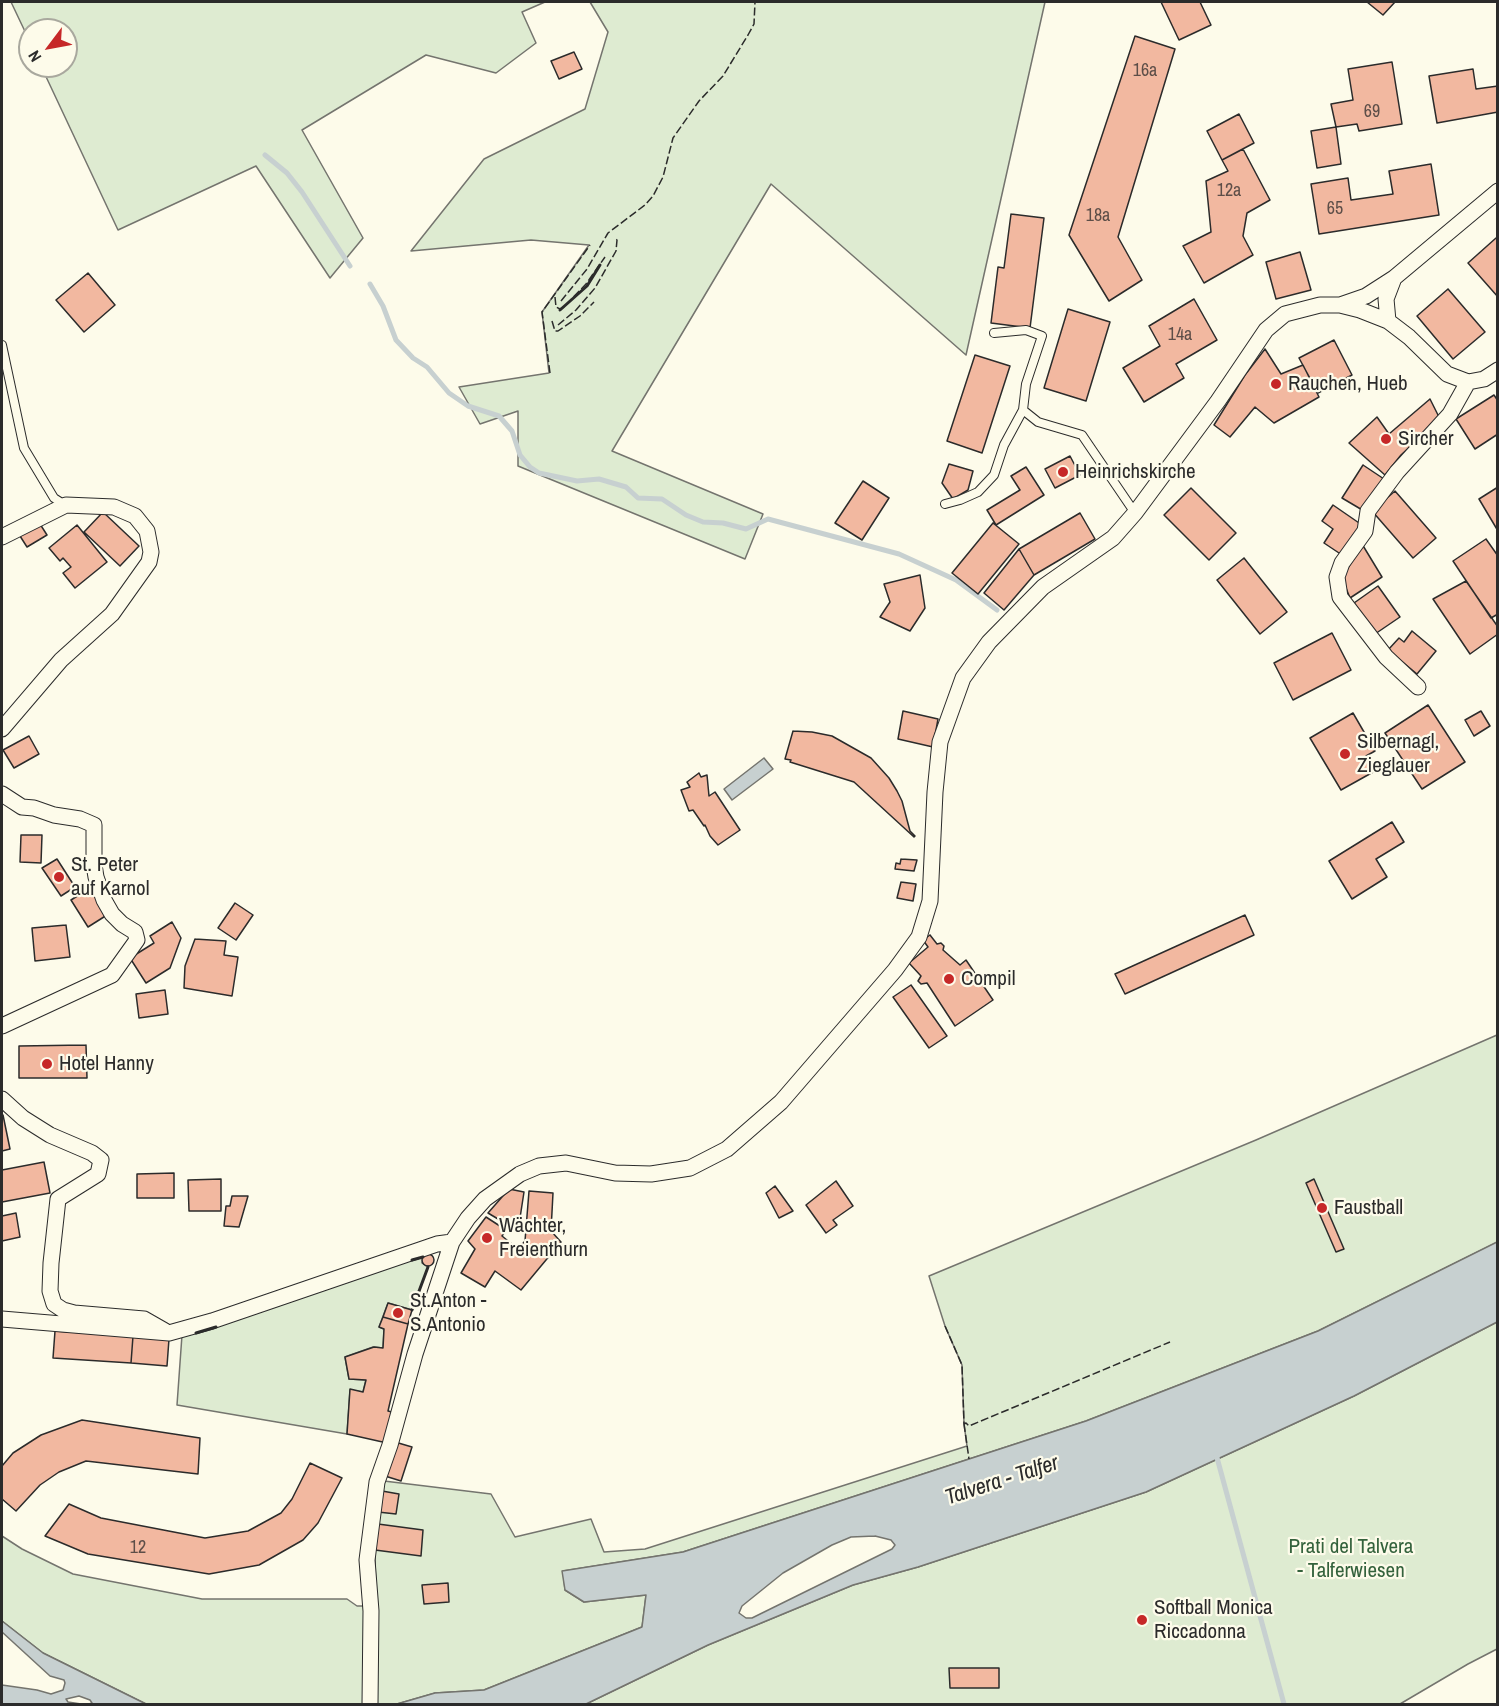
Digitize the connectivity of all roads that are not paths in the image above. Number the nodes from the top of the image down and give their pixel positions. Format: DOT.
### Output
graph roads {
  1 [pos="1497,191"];
  2 [pos="1394,279"];
  3 [pos="1340,305"];
  4 [pos="1388,321"];
  5 [pos="994,333"];
  6 [pos="2,345"];
  7 [pos="1497,370"];
  8 [pos="1468,382"];
  9 [pos="1023,410"];
  10 [pos="945,504"];
  11 [pos="66,505"];
  12 [pos="1135,513"];
  13 [pos="2,537"];
  14 [pos="1419,687"];
  15 [pos="2,729"];
  16 [pos="2,794"];
  17 [pos="2,1026"];
  18 [pos="2,1099"];
  19 [pos="452,1242"];
  20 [pos="2,1319"];
  21 [pos="167,1333"];
  22 [pos="370,1704"];
  1 -- 2 [label="street"];
  2 -- 3 [label="street"];
  2 -- 4 [label="street"];
  3 -- 4 [label="street"];
  3 -- 12 [label="street"];
  4 -- 8 [label="street"];
  5 -- 9 [label="lane"];
  6 -- 11 [label="lane"];
  7 -- 8 [label="street"];
  8 -- 14 [label="street"];
  9 -- 10 [label="lane"];
  9 -- 12 [label="lane"];
  11 -- 13 [label="street"];
  11 -- 15 [label="street"];
  12 -- 19 [label="street"];
  16 -- 17 [label="street"];
  18 -- 21 [label="street"];
  19 -- 21 [label="street"];
  19 -- 22 [label="street"];
  20 -- 21 [label="street"];
}
